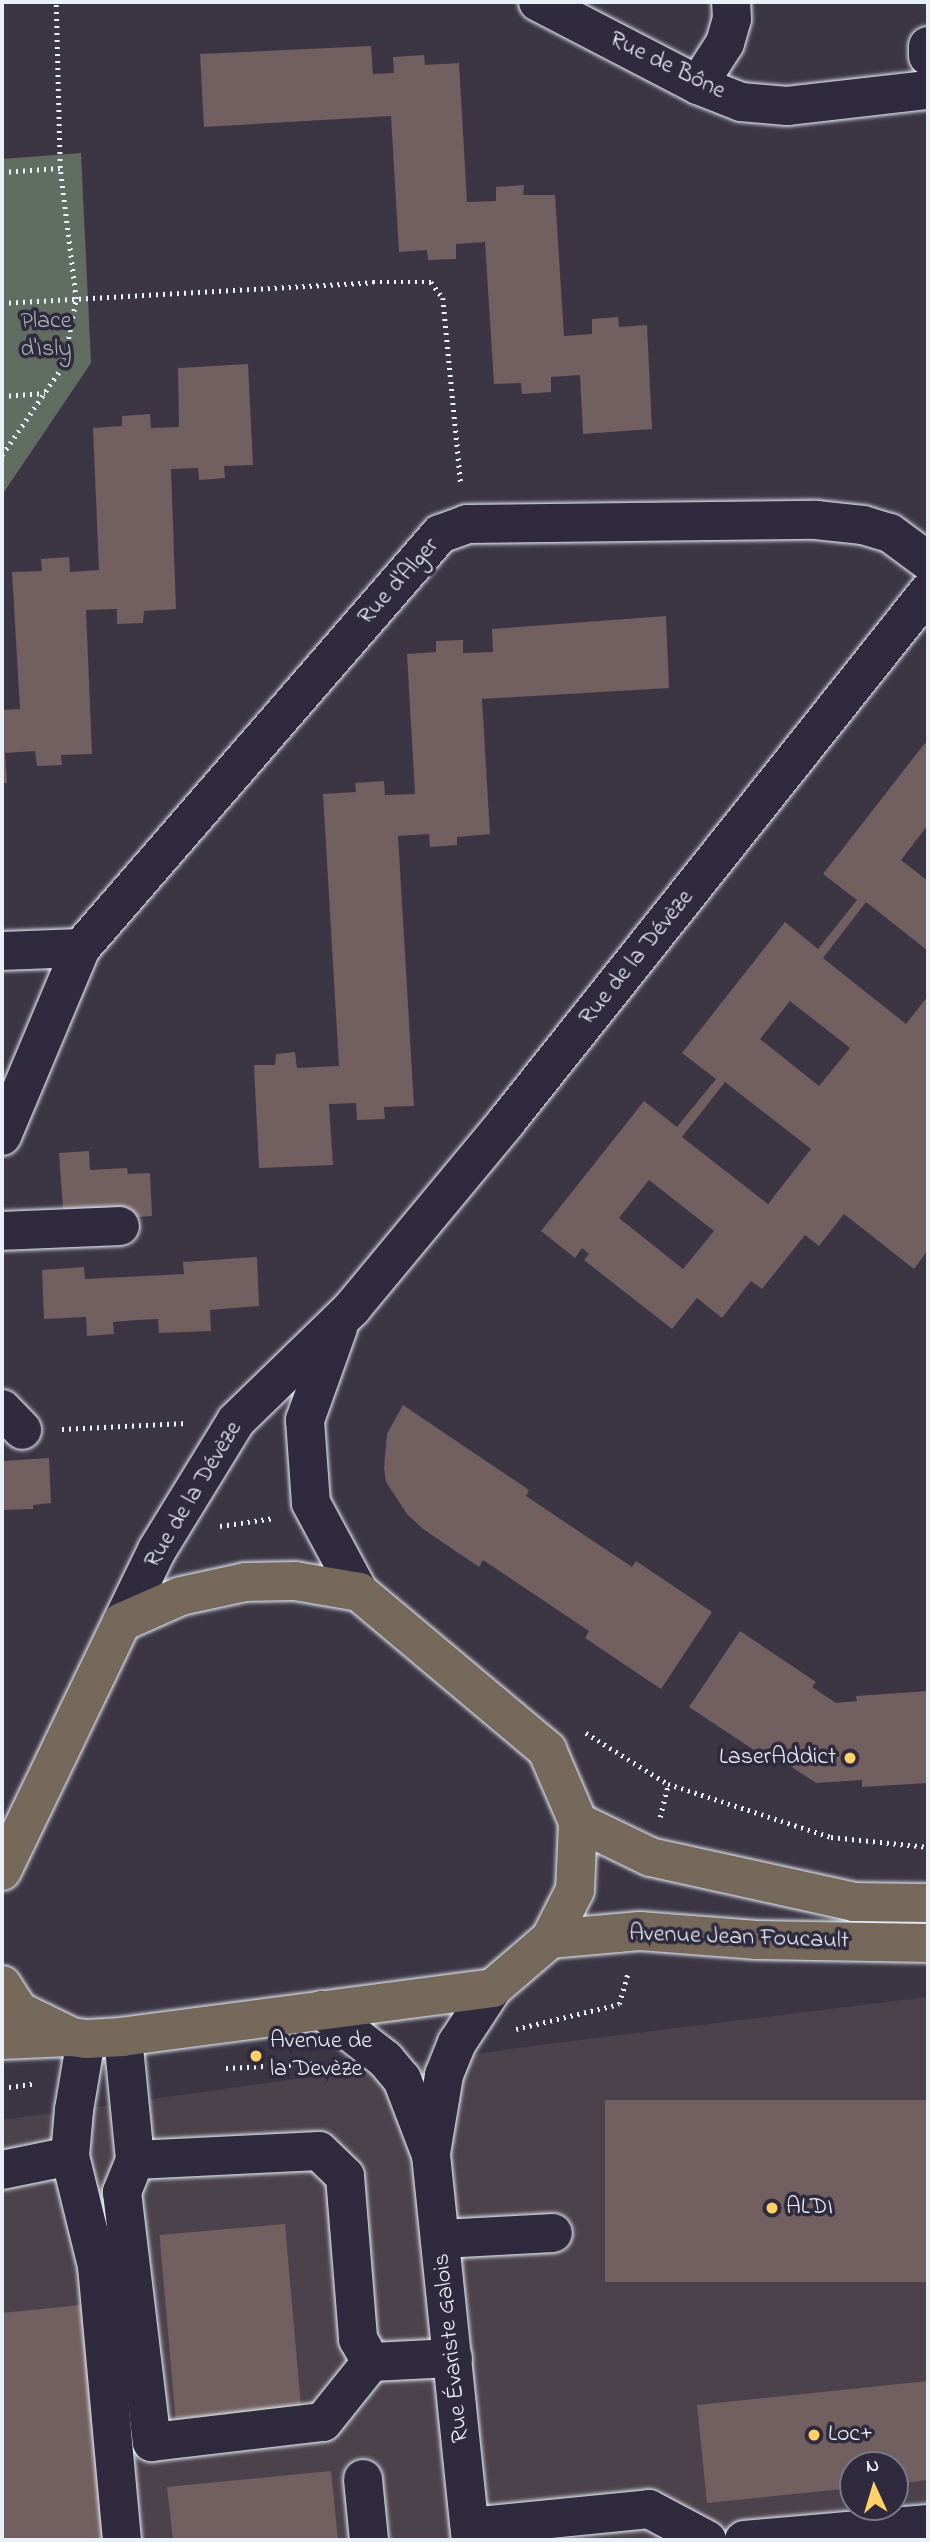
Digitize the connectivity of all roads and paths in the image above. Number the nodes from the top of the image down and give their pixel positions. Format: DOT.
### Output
graph roads {
  1 [pos="55,2"];
  2 [pos="538,2"];
  3 [pos="731,2"];
  4 [pos="928,46"];
  5 [pos="928,56"];
  6 [pos="698,85"];
  7 [pos="928,90"];
  8 [pos="60,168"];
  9 [pos="2,172"];
  10 [pos="76,299"];
  11 [pos="2,303"];
  12 [pos="45,393"];
  13 [pos="2,396"];
  14 [pos="2,455"];
  15 [pos="467,524"];
  16 [pos="928,561"];
  17 [pos="928,592"];
  18 [pos="80,948"];
  19 [pos="2,951"];
  20 [pos="2,1136"];
  21 [pos="120,1226"];
  22 [pos="2,1231"];
  23 [pos="341,1321"];
  24 [pos="12,1420"];
  25 [pos="236,1421"];
  26 [pos="359,1592"];
  27 [pos="122,1622"];
  28 [pos="578,1822"];
  29 [pos="928,1847"];
  30 [pos="650,1857"];
  31 [pos="2,1871"];
  32 [pos="928,1903"];
  33 [pos="551,1939"];
  34 [pos="928,1944"];
  35 [pos="2,1985"];
  36 [pos="493,1988"];
  37 [pos="322,2010"];
  38 [pos="94,2038"];
  39 [pos="2,2040"];
  40 [pos="431,2155"];
  41 [pos="70,2157"];
  42 [pos="135,2161"];
  43 [pos="2,2169"];
  44 [pos="553,2233"];
  45 [pos="442,2239"];
  46 [pos="453,2358"];
  47 [pos="371,2362"];
  48 [pos="363,2479"];
  49 [pos="928,2524"];
  50 [pos="471,2534"];
  51 [pos="122,2540"];
  52 [pos="369,2540"];
  53 [pos="707,2540"];
  54 [pos="744,2540"];
  1 -- 8 [label="path"];
  2 -- 6 [label="street, Rue de Bône"];
  3 -- 6 [label="street"];
  4 -- 5 [label="street"];
  6 -- 7 [label="street, Rue de Bône"];
  8 -- 9 [label="path"];
  8 -- 10 [label="path"];
  10 -- 11 [label="path"];
  10 -- 12 [label="path"];
  10 -- 15 [label="path"];
  12 -- 13 [label="path"];
  12 -- 14 [label="path"];
  15 -- 16 [label="street, Rue d'Alger"];
  15 -- 18 [label="street, Rue d'Alger"];
  17 -- 23 [label="street, Rue de la Dévèze"];
  18 -- 19 [label="street"];
  18 -- 20 [label="street, Rue d'Alger"];
  21 -- 22 [label="street"];
  23 -- 25 [label="street, Rue de la Dévèze"];
  23 -- 26 [label="street, Rue de la Dévèze"];
  24 -- 25 [label="path"];
  25 -- 27 [label="street, Rue de la Dévèze"];
  26 -- 27 [label="main road"];
  26 -- 28 [label="main road"];
  27 -- 31 [label="main road"];
  28 -- 30 [label="main road, Avenue Jean Foucault"];
  28 -- 33 [label="main road"];
  29 -- 30 [label="path"];
  30 -- 32 [label="main road, Avenue Jean Foucault"];
  33 -- 34 [label="main road, Avenue Jean Foucault"];
  33 -- 36 [label="main road"];
  35 -- 38 [label="main road"];
  36 -- 37 [label="main road"];
  36 -- 40 [label="street, Rue Évariste Galois"];
  37 -- 38 [label="main road"];
  37 -- 40 [label="street, Rue Évariste Galois"];
  38 -- 39 [label="main road"];
  38 -- 41 [label="street"];
  38 -- 42 [label="street"];
  40 -- 45 [label="street, Rue Évariste Galois"];
  41 -- 43 [label="street"];
  41 -- 51 [label="street"];
  42 -- 47 [label="street"];
  42 -- 47 [label="street"];
  44 -- 45 [label="street"];
  45 -- 46 [label="street, Rue Évariste Galois"];
  46 -- 47 [label="street"];
  46 -- 50 [label="street, Rue Évariste Galois"];
  48 -- 52 [label="street"];
  49 -- 54 [label="street"];
  50 -- 53 [label="street"];
}
